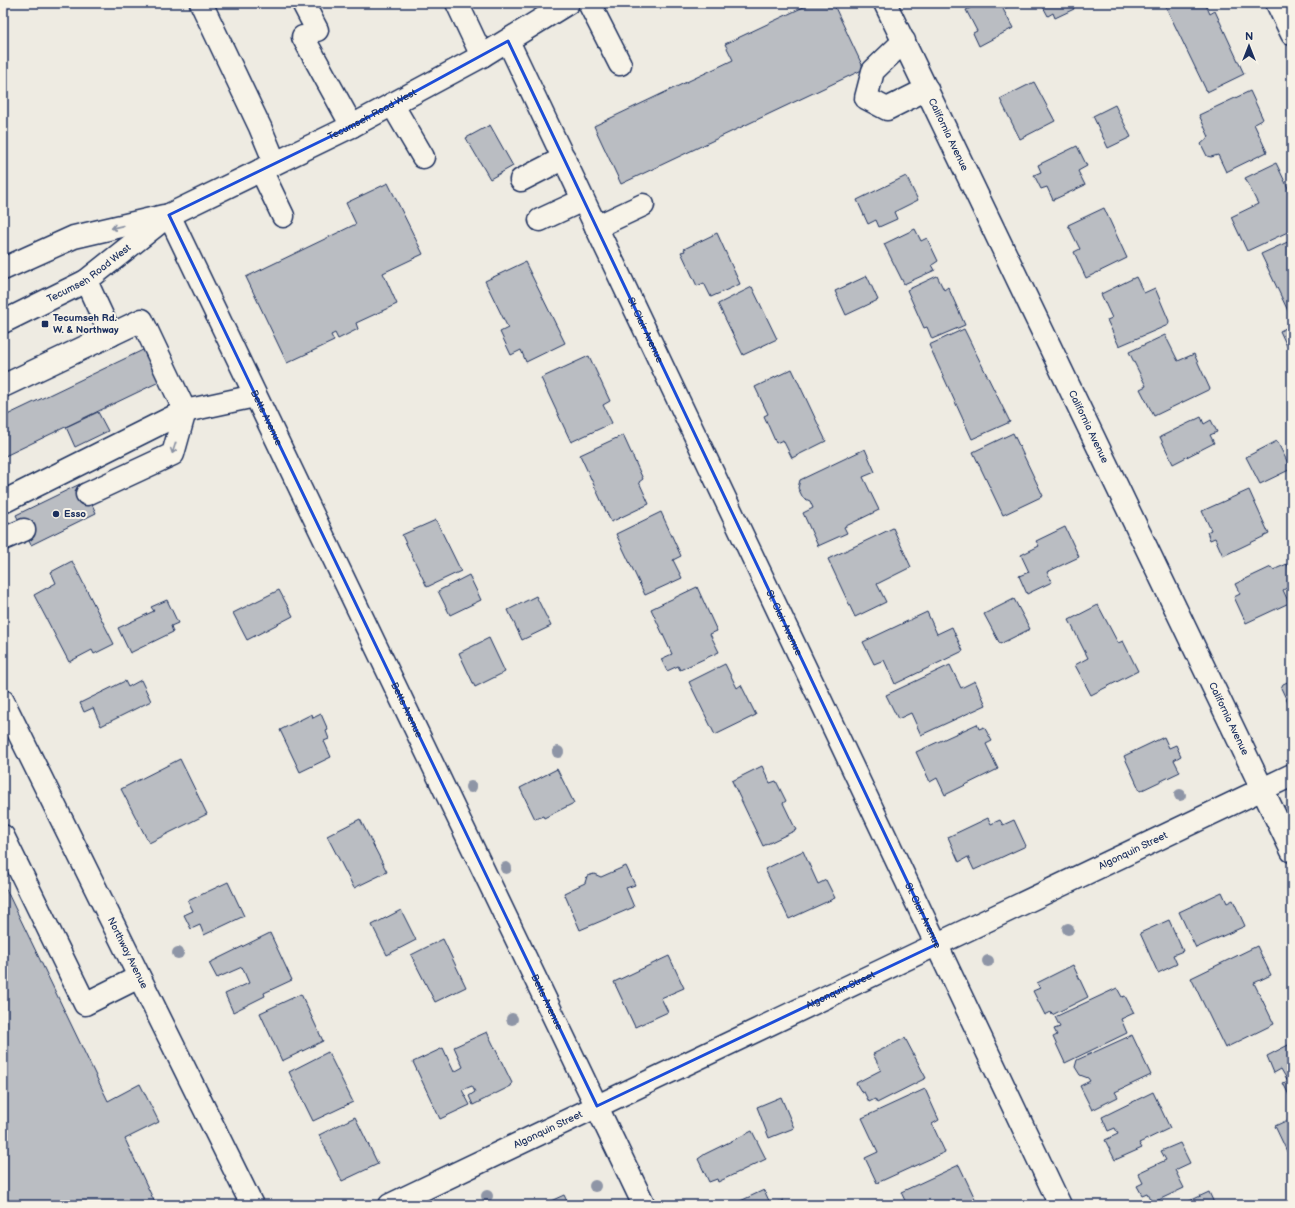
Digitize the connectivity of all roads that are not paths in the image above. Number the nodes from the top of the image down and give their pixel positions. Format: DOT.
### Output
graph roads {
  1 [pos="201,3"];
  2 [pos="304,3"];
  3 [pos="457,3"];
  4 [pos="568,3"];
  5 [pos="589,3"];
  6 [pos="885,3"];
  7 [pos="1277,3"];
  8 [pos="1292,34"];
  9 [pos="508,41"];
  10 [pos="904,42"];
  11 [pos="482,56"];
  12 [pos="620,64"];
  13 [pos="927,89"];
  14 [pos="392,104"];
  15 [pos="352,126"];
  16 [pos="424,157"];
  17 [pos="564,158"];
  18 [pos="268,166"];
  19 [pos="521,180"];
  20 [pos="583,200"];
  21 [pos="643,205"];
  22 [pos="169,215"];
  23 [pos="283,216"];
  24 [pos="540,220"];
  25 [pos="596,227"];
  26 [pos="3,269"];
  27 [pos="86,281"];
  28 [pos="3,322"];
  29 [pos="111,335"];
  30 [pos="3,386"];
  31 [pos="255,396"];
  32 [pos="185,411"];
  33 [pos="87,494"];
  34 [pos="3,502"];
  35 [pos="24,530"];
  36 [pos="3,539"];
  37 [pos="3,700"];
  38 [pos="1292,775"];
  39 [pos="1263,789"];
  40 [pos="3,836"];
  41 [pos="1292,851"];
  42 [pos="937,944"];
  43 [pos="139,977"];
  44 [pos="597,1106"];
  45 [pos="252,1205"];
  46 [pos="390,1205"];
  47 [pos="644,1205"];
  48 [pos="1060,1205"];
  1 -- 18 [label="street"];
  2 -- 15 [label="street"];
  3 -- 11 [label="street"];
  4 -- 9 [label="street, Tecumseh Road West"];
  5 -- 12 [label="street"];
  6 -- 10 [label="street, California Avenue"];
  7 -- 8 [label="street"];
  9 -- 11 [label="street, Tecumseh Road West"];
  9 -- 17 [label="street, St. Clair Avenue"];
  10 -- 13 [label="street, California Avenue"];
  10 -- 13 [label="street"];
  11 -- 14 [label="street, Tecumseh Road West"];
  13 -- 39 [label="street, California Avenue"];
  14 -- 15 [label="street, Tecumseh Road West"];
  14 -- 16 [label="street"];
  15 -- 18 [label="street, Tecumseh Road West"];
  17 -- 19 [label="street"];
  17 -- 20 [label="street, St. Clair Avenue"];
  18 -- 22 [label="street, Tecumseh Road West"];
  18 -- 23 [label="street"];
  20 -- 24 [label="street"];
  20 -- 25 [label="street, St. Clair Avenue"];
  21 -- 25 [label="street"];
  22 -- 26 [label="street, Tecumseh Road West, one-way"];
  22 -- 27 [label="street, Tecumseh Road West"];
  22 -- 31 [label="street, Betts Avenue"];
  25 -- 42 [label="street, St. Clair Avenue"];
  27 -- 28 [label="street, Tecumseh Road West"];
  27 -- 29 [label="street"];
  29 -- 30 [label="street"];
  29 -- 32 [label="street"];
  31 -- 32 [label="street"];
  31 -- 44 [label="street, Betts Avenue"];
  32 -- 33 [label="street, one-way"];
  32 -- 34 [label="street"];
  35 -- 36 [label="street"];
  37 -- 43 [label="street, Northway Avenue"];
  38 -- 39 [label="street, Algonquin Street"];
  39 -- 41 [label="street, California Avenue"];
  39 -- 42 [label="street, Algonquin Street"];
  40 -- 43 [label="street"];
  42 -- 44 [label="street, Algonquin Street"];
  42 -- 48 [label="street, St. Clair Avenue"];
  43 -- 45 [label="street, Northway Avenue"];
  44 -- 46 [label="street, Algonquin Street"];
  44 -- 47 [label="street, Betts Avenue"];
}
